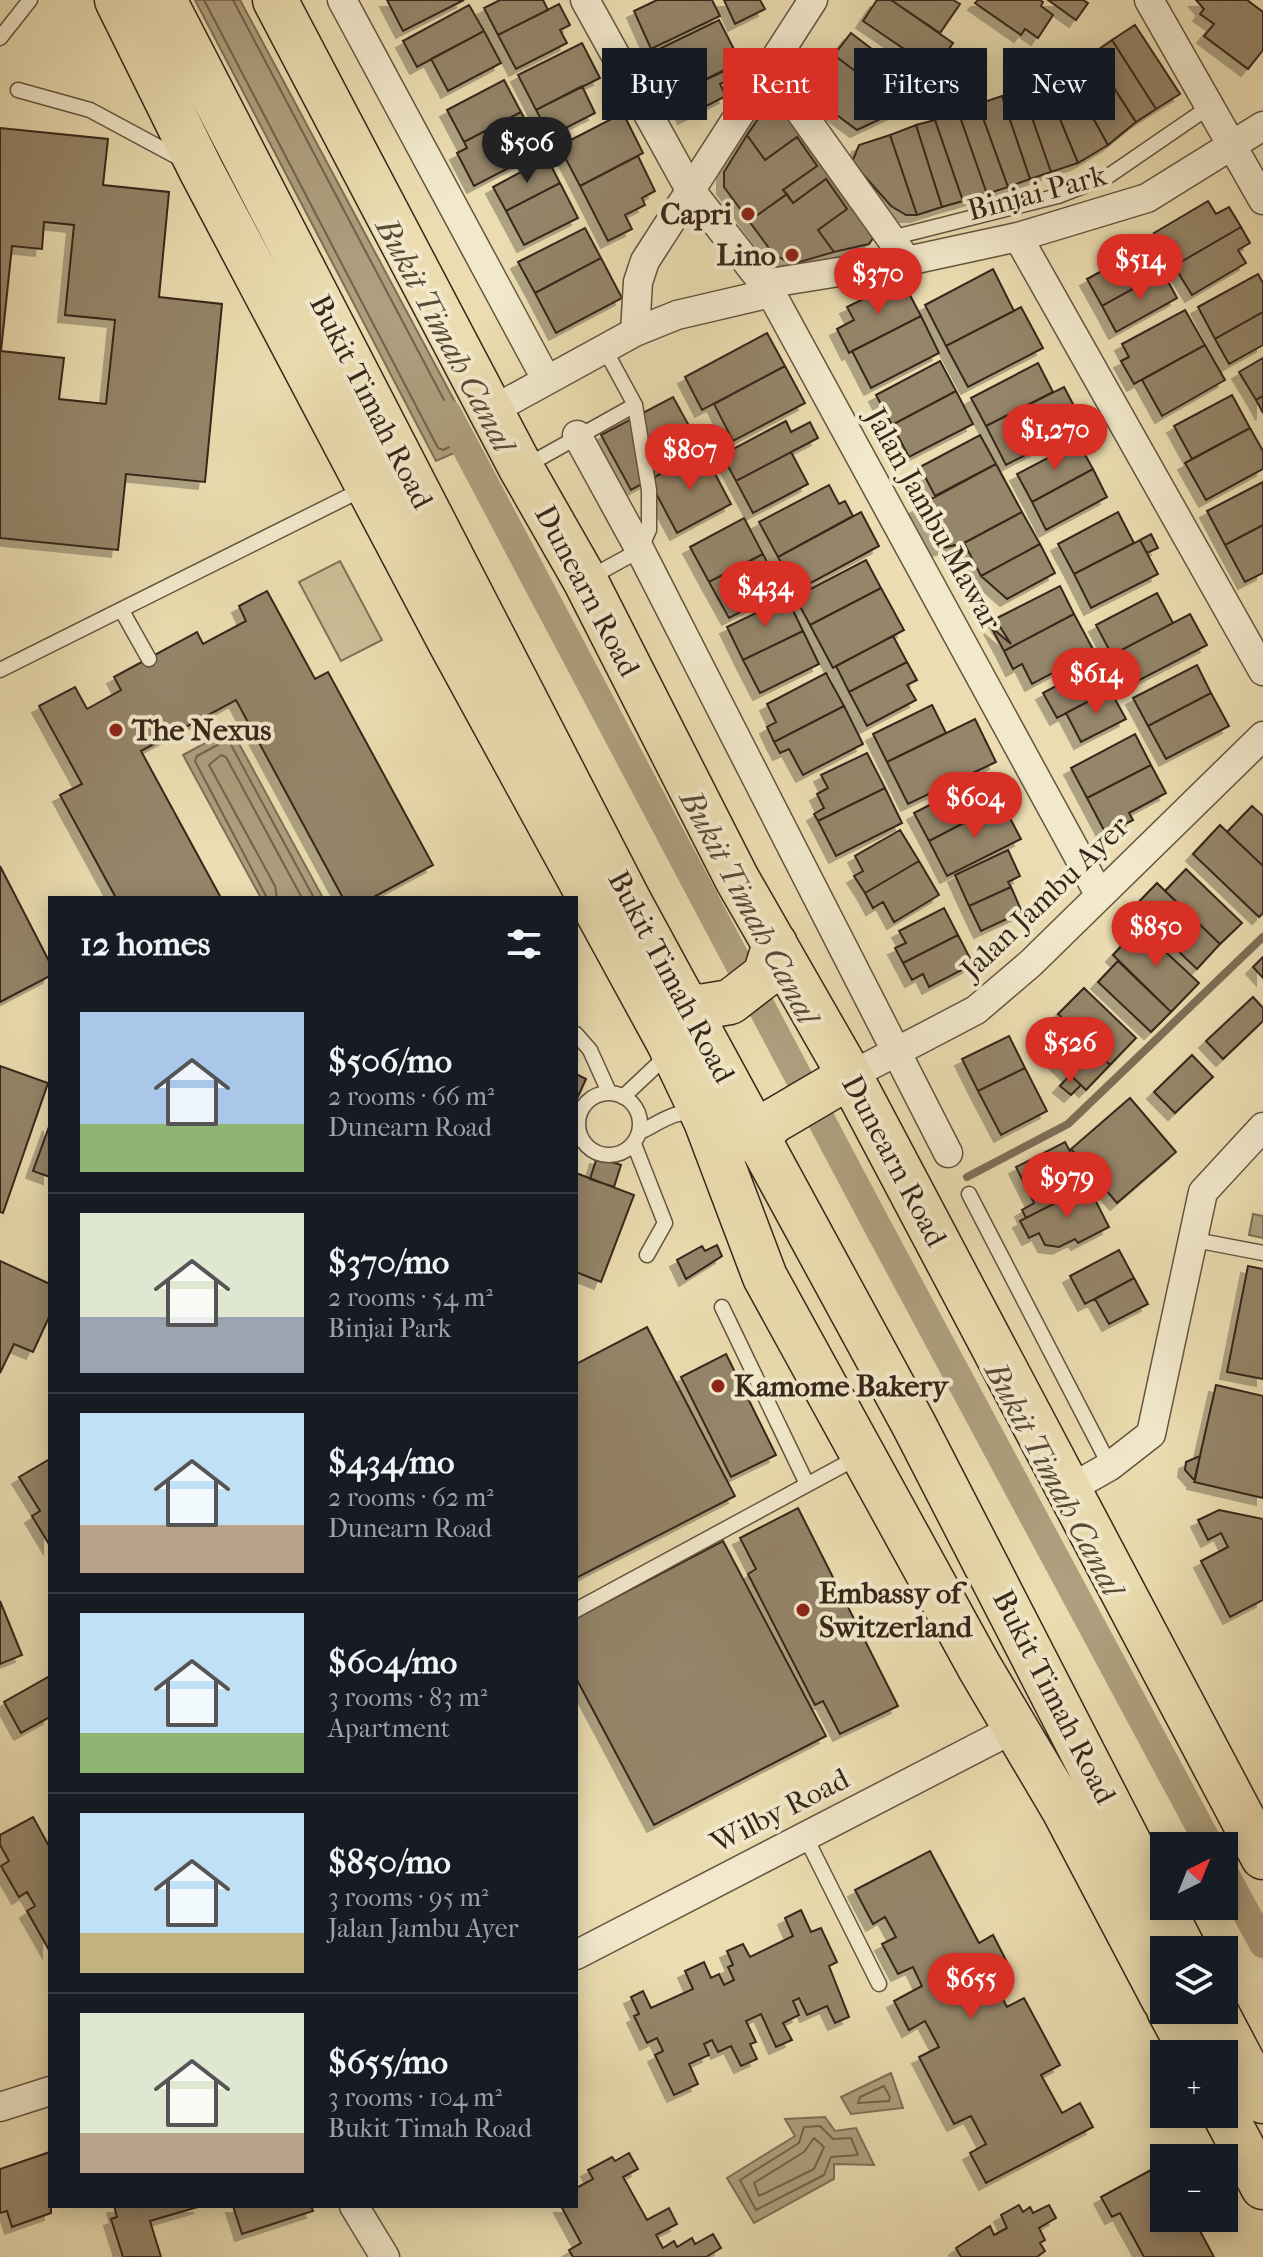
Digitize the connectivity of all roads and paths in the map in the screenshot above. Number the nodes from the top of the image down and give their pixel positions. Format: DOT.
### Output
graph roads {
  1 [pos="30,0"];
  2 [pos="117,0"];
  3 [pos="164,0"];
  4 [pos="275,0"];
  5 [pos="342,0"];
  6 [pos="585,0"];
  7 [pos="813,0"];
  8 [pos="1149,0"];
  9 [pos="0,38"];
  10 [pos="783,48"];
  11 [pos="18,90"];
  12 [pos="1209,107"];
  13 [pos="735,120"];
  14 [pos="806,120"];
  15 [pos="1263,126"];
  16 [pos="1231,145"];
  17 [pos="201,170"];
  18 [pos="689,188"];
  19 [pos="1263,200"];
  20 [pos="1018,237"];
  21 [pos="899,250"];
  22 [pos="767,289"];
  23 [pos="635,332"];
  24 [pos="604,348"];
  25 [pos="546,379"];
  26 [pos="635,405"];
  27 [pos="491,411"];
  28 [pos="577,435"];
  29 [pos="521,468"];
  30 [pos="368,486"];
  31 [pos="425,508"];
  32 [pos="640,550"];
  33 [pos="404,551"];
  34 [pos="585,580"];
  35 [pos="122,611"];
  36 [pos="149,659"];
  37 [pos="0,670"];
  38 [pos="1263,671"];
  39 [pos="1263,736"];
  40 [pos="1099,894"];
  41 [pos="775,944"];
  42 [pos="683,1002"];
  43 [pos="578,1036"];
  44 [pos="669,1043"];
  45 [pos="896,1054"];
  46 [pos="850,1076"];
  47 [pos="616,1094"];
  48 [pos="706,1121"];
  49 [pos="1263,1127"];
  50 [pos="637,1138"];
  51 [pos="760,1145"];
  52 [pos="948,1153"];
  53 [pos="969,1194"];
  54 [pos="1195,1240"];
  55 [pos="1263,1253"];
  56 [pos="647,1255"];
  57 [pos="722,1307"];
  58 [pos="914,1425"];
  59 [pos="1110,1466"];
  60 [pos="872,1473"];
  61 [pos="807,1484"];
  62 [pos="1066,1491"];
  63 [pos="578,1609"];
  64 [pos="1015,1728"];
  65 [pos="805,1836"];
  66 [pos="1261,1846"];
  67 [pos="1177,1936"];
  68 [pos="578,1954"];
  69 [pos="1150,1973"];
  70 [pos="879,1984"];
  71 [pos="1222,2024"];
  72 [pos="48,2092"];
  73 [pos="1263,2101"];
  74 [pos="0,2107"];
  75 [pos="1232,2128"];
  76 [pos="1263,2187"];
  77 [pos="355,2208"];
  78 [pos="385,2257"];
  1 -- 9 [label="lane"];
  2 -- 17 [label="highway"];
  3 -- 31 [label="highway, Bukit Timah Road"];
  4 -- 27 [label="highway, Dunearn Road"];
  5 -- 25 [label="street"];
  6 -- 18 [label="street, Jalan Jambu Mawar"];
  7 -- 10 [label="street"];
  8 -- 12 [label="street"];
  11 -- 17 [label="lane"];
  12 -- 16 [label="street"];
  12 -- 21 [label="lane"];
  13 -- 18 [label="street"];
  14 -- 21 [label="street"];
  15 -- 16 [label="street, Binjai Park"];
  16 -- 19 [label="street"];
  16 -- 20 [label="street, Binjai Park"];
  17 -- 30 [label="highway"];
  18 -- 22 [label="street, Jalan Jambu Mawar"];
  18 -- 23 [label="street"];
  20 -- 21 [label="street, Binjai Park"];
  20 -- 38 [label="street"];
  21 -- 22 [label="street, Binjai Park"];
  22 -- 23 [label="street, Binjai Park"];
  22 -- 40 [label="street, Jalan Jambu Mawar"];
  23 -- 24 [label="street, Binjai Park"];
  24 -- 25 [label="street, Binjai Park"];
  24 -- 26 [label="lane"];
  25 -- 27 [label="street, Binjai Park"];
  26 -- 28 [label="lane"];
  26 -- 32 [label="lane"];
  27 -- 29 [label="highway, Dunearn Road"];
  28 -- 29 [label="lane, Dunearn Road"];
  28 -- 32 [label="street, Dunearn Road"];
  29 -- 34 [label="highway, Dunearn Road"];
  30 -- 33 [label="highway"];
  30 -- 35 [label="lane, Bukit Timah Road"];
  31 -- 33 [label="highway"];
  31 -- 42 [label="highway, Bukit Timah Road"];
  32 -- 34 [label="lane"];
  32 -- 45 [label="street, Dunearn Road"];
  33 -- 44 [label="highway"];
  34 -- 41 [label="highway, Dunearn Road"];
  35 -- 36 [label="lane"];
  35 -- 37 [label="lane, Bukit Timah Road"];
  39 -- 40 [label="street, Jalan Jambu Ayer"];
  40 -- 45 [label="street, Jalan Jambu Ayer"];
  41 -- 42 [label="highway"];
  41 -- 46 [label="highway, Dunearn Road"];
  42 -- 51 [label="highway, Bukit Timah Road"];
  43 -- 47 [label="lane"];
  44 -- 47 [label="lane"];
  44 -- 48 [label="highway"];
  45 -- 46 [label="street, Jalan Jambu Ayer"];
  45 -- 52 [label="street, Dunearn Road"];
  46 -- 51 [label="highway"];
  46 -- 62 [label="highway, Dunearn Road"];
  47 -- 50 [label="lane"];
  47 -- 50 [label="lane"];
  48 -- 50 [label="lane"];
  48 -- 60 [label="highway"];
  49 -- 54 [label="street"];
  50 -- 56 [label="lane"];
  51 -- 58 [label="highway, Bukit Timah Road"];
  53 -- 59 [label="lane"];
  54 -- 55 [label="lane"];
  54 -- 59 [label="street"];
  57 -- 61 [label="lane"];
  58 -- 60 [label="highway"];
  58 -- 67 [label="highway, Bukit Timah Road"];
  59 -- 62 [label="street"];
  60 -- 61 [label="lane"];
  60 -- 64 [label="highway"];
  61 -- 63 [label="lane"];
  62 -- 66 [label="highway, Dunearn Road"];
  64 -- 65 [label="street, Wilby Road"];
  64 -- 69 [label="highway"];
  65 -- 68 [label="street, Wilby Road"];
  65 -- 70 [label="lane"];
  71 -- 73 [label="highway"];
  72 -- 74 [label="street"];
  75 -- 76 [label="highway"];
  77 -- 78 [label="street"];
}
